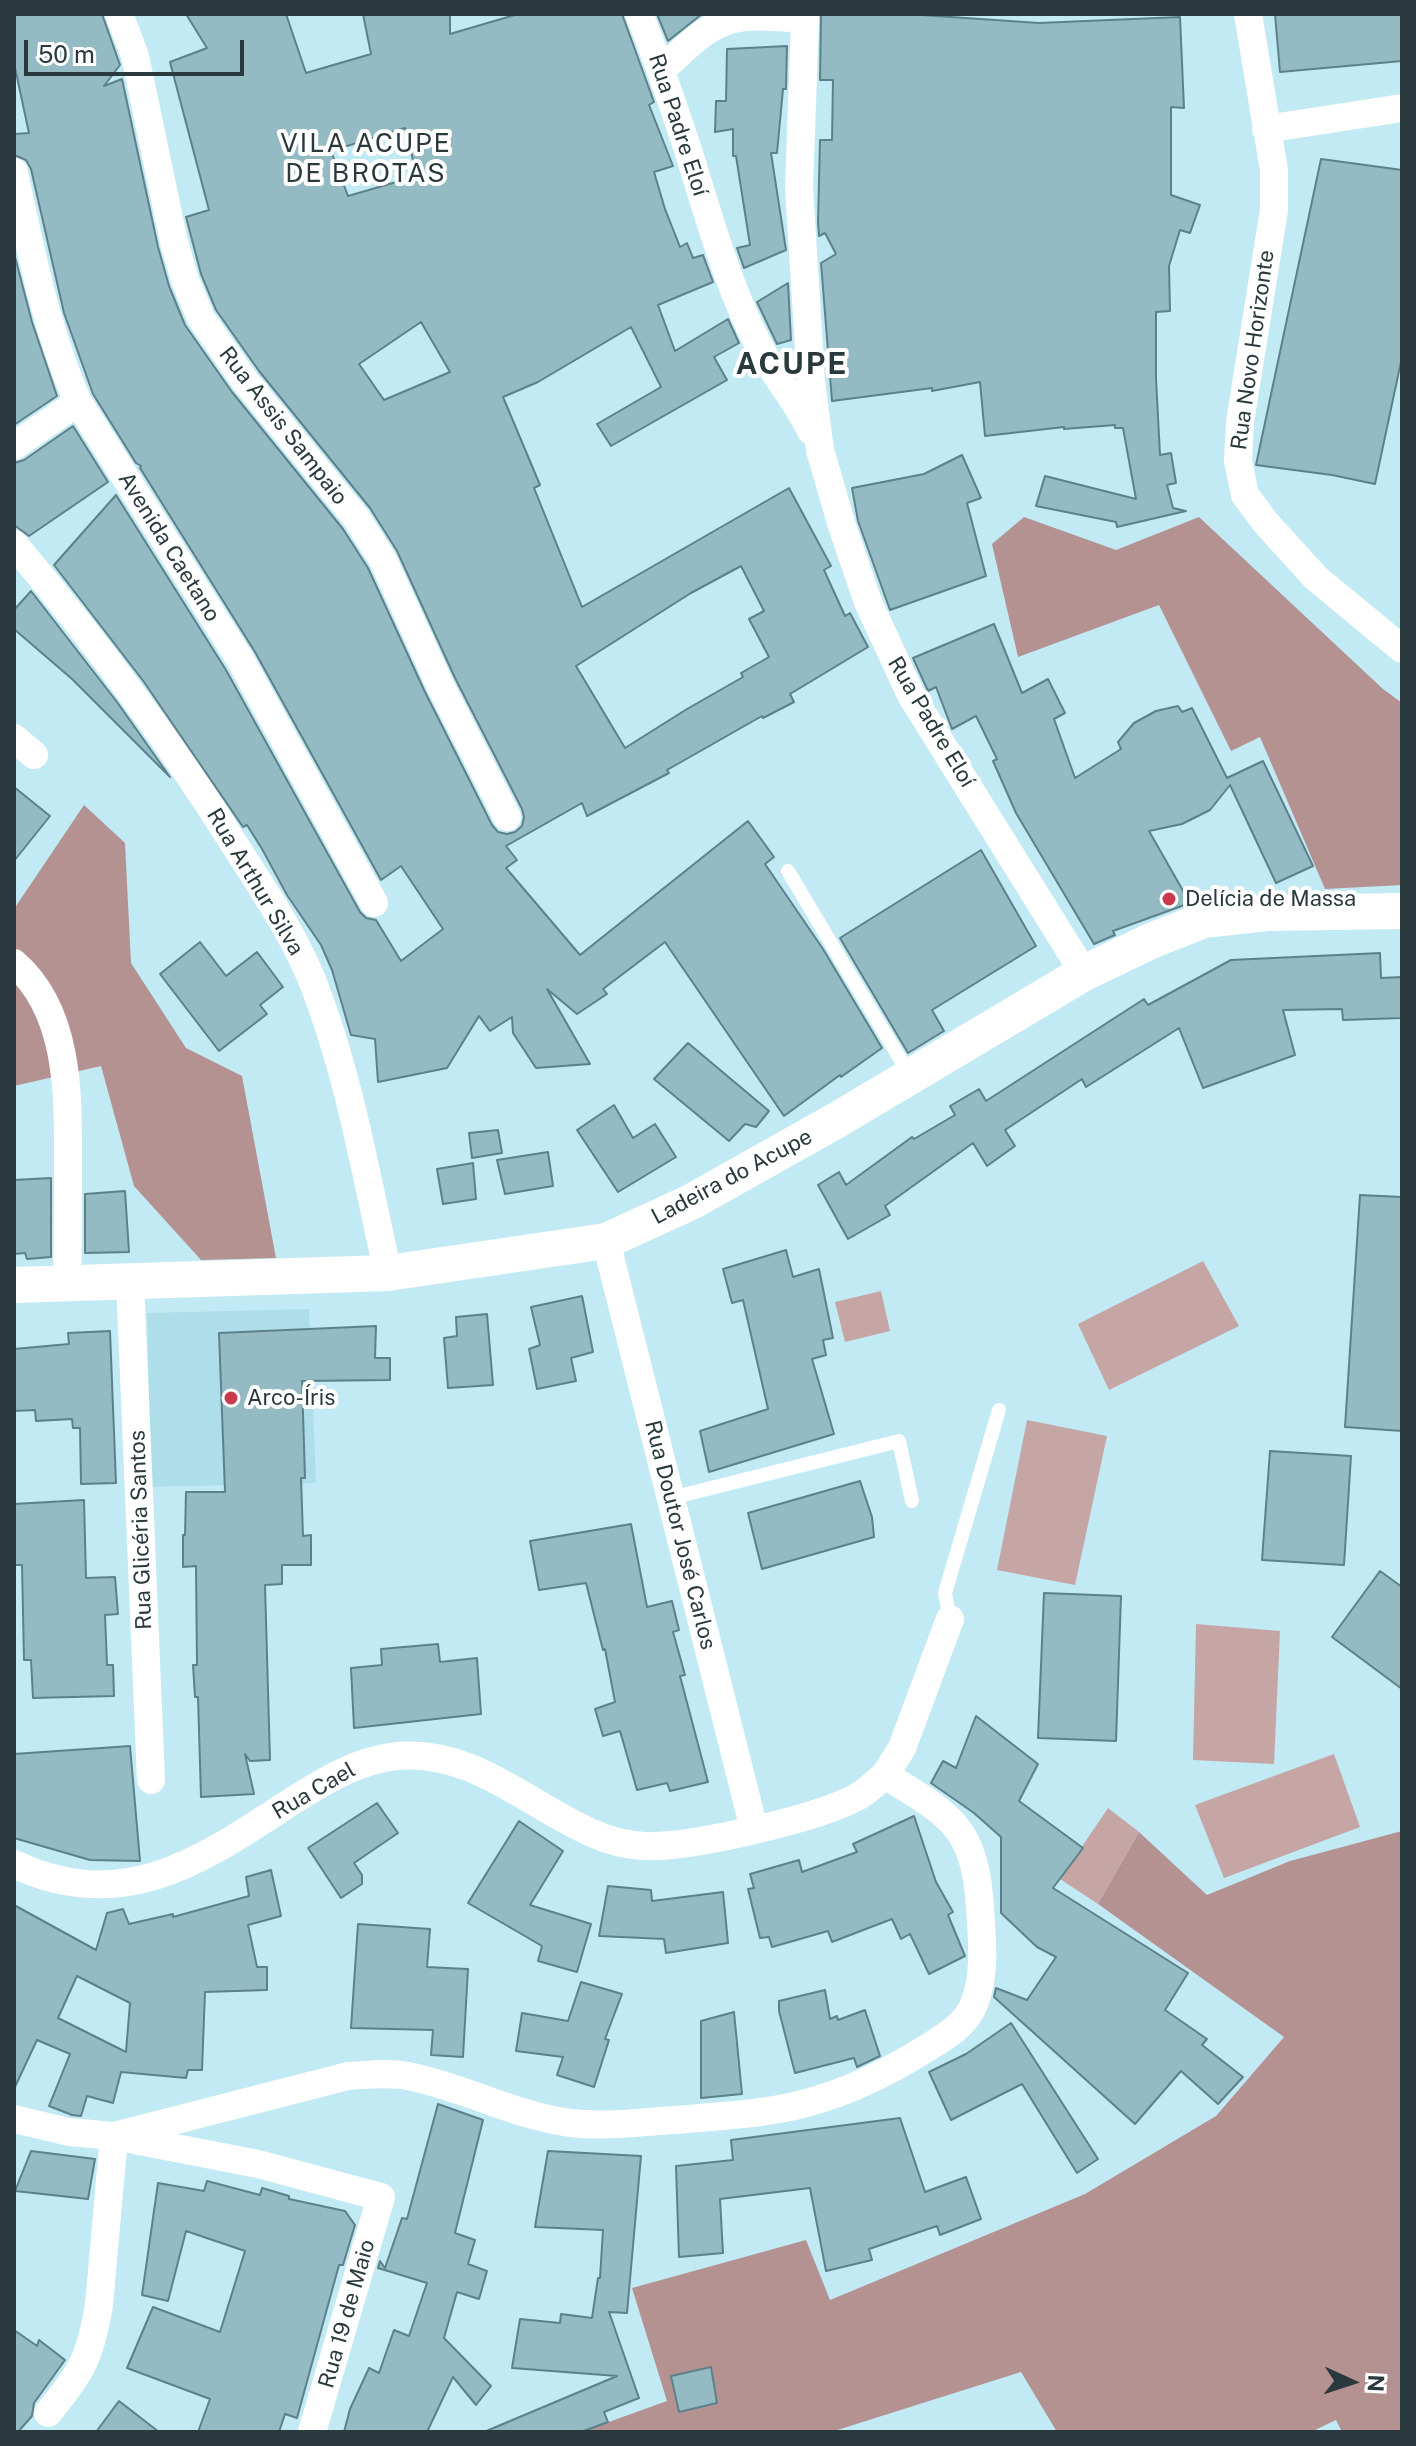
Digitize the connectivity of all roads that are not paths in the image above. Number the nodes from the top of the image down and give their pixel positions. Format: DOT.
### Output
graph roads {
  1 [pos="119,14"];
  2 [pos="639,14"];
  3 [pos="1248,14"];
  4 [pos="661,70"];
  5 [pos="1402,108"];
  6 [pos="1266,129"];
  7 [pos="14,172"];
  8 [pos="78,402"];
  9 [pos="14,446"];
  10 [pos="820,450"];
  11 [pos="14,544"];
  12 [pos="1402,649"];
  13 [pos="507,817"];
  14 [pos="788,871"];
  15 [pos="374,903"];
  16 [pos="1402,911"];
  17 [pos="14,963"];
  18 [pos="1084,973"];
  19 [pos="911,1077"];
  20 [pos="606,1241"];
  21 [pos="388,1273"];
  22 [pos="130,1280"];
  23 [pos="67,1283"];
  24 [pos="14,1285"];
  25 [pos="999,1410"];
  26 [pos="671,1498"];
  27 [pos="912,1501"];
  28 [pos="950,1619"];
  29 [pos="885,1775"];
  30 [pos="151,1780"];
  31 [pos="754,1829"];
  32 [pos="14,1864"];
  33 [pos="14,2119"];
  34 [pos="114,2136"];
  35 [pos="48,2413"];
  36 [pos="312,2432"];
  1 -- 13 [label="street, Rua Assis Sampaio"];
  2 -- 4 [label="street, Rua Padre Eloí"];
  3 -- 6 [label="street, Rua Novo Horizonte"];
  4 -- 10 [label="street, Rua Padre Eloí"];
  4 -- 10 [label="street, Rua Padre Eloí"];
  5 -- 6 [label="street"];
  6 -- 12 [label="street, Rua Novo Horizonte"];
  7 -- 8 [label="street, Avenida Caetano"];
  8 -- 9 [label="street"];
  8 -- 15 [label="street, Avenida Caetano"];
  10 -- 18 [label="street, Rua Padre Eloí"];
  11 -- 21 [label="street, Rua Arthur Silva"];
  14 -- 19 [label="lane"];
  16 -- 18 [label="street, Ladeira do Acupe"];
  17 -- 23 [label="street"];
  18 -- 19 [label="street, Ladeira do Acupe"];
  19 -- 20 [label="street, Ladeira do Acupe"];
  20 -- 21 [label="street, Ladeira do Acupe"];
  20 -- 26 [label="street, Rua Doutor José Carlos"];
  21 -- 22 [label="street, Ladeira do Acupe"];
  22 -- 23 [label="street, Ladeira do Acupe"];
  22 -- 30 [label="street, Rua Glicéria Santos"];
  23 -- 24 [label="street, Ladeira do Acupe"];
  25 -- 28 [label="lane"];
  26 -- 27 [label="lane"];
  26 -- 31 [label="street, Rua Doutor José Carlos"];
  28 -- 29 [label="street"];
  29 -- 31 [label="street, Rua Cael"];
  29 -- 34 [label="street"];
  31 -- 32 [label="street, Rua Cael"];
  33 -- 34 [label="street"];
  34 -- 35 [label="street"];
  34 -- 36 [label="street, Rua 19 de Maio"];
}
